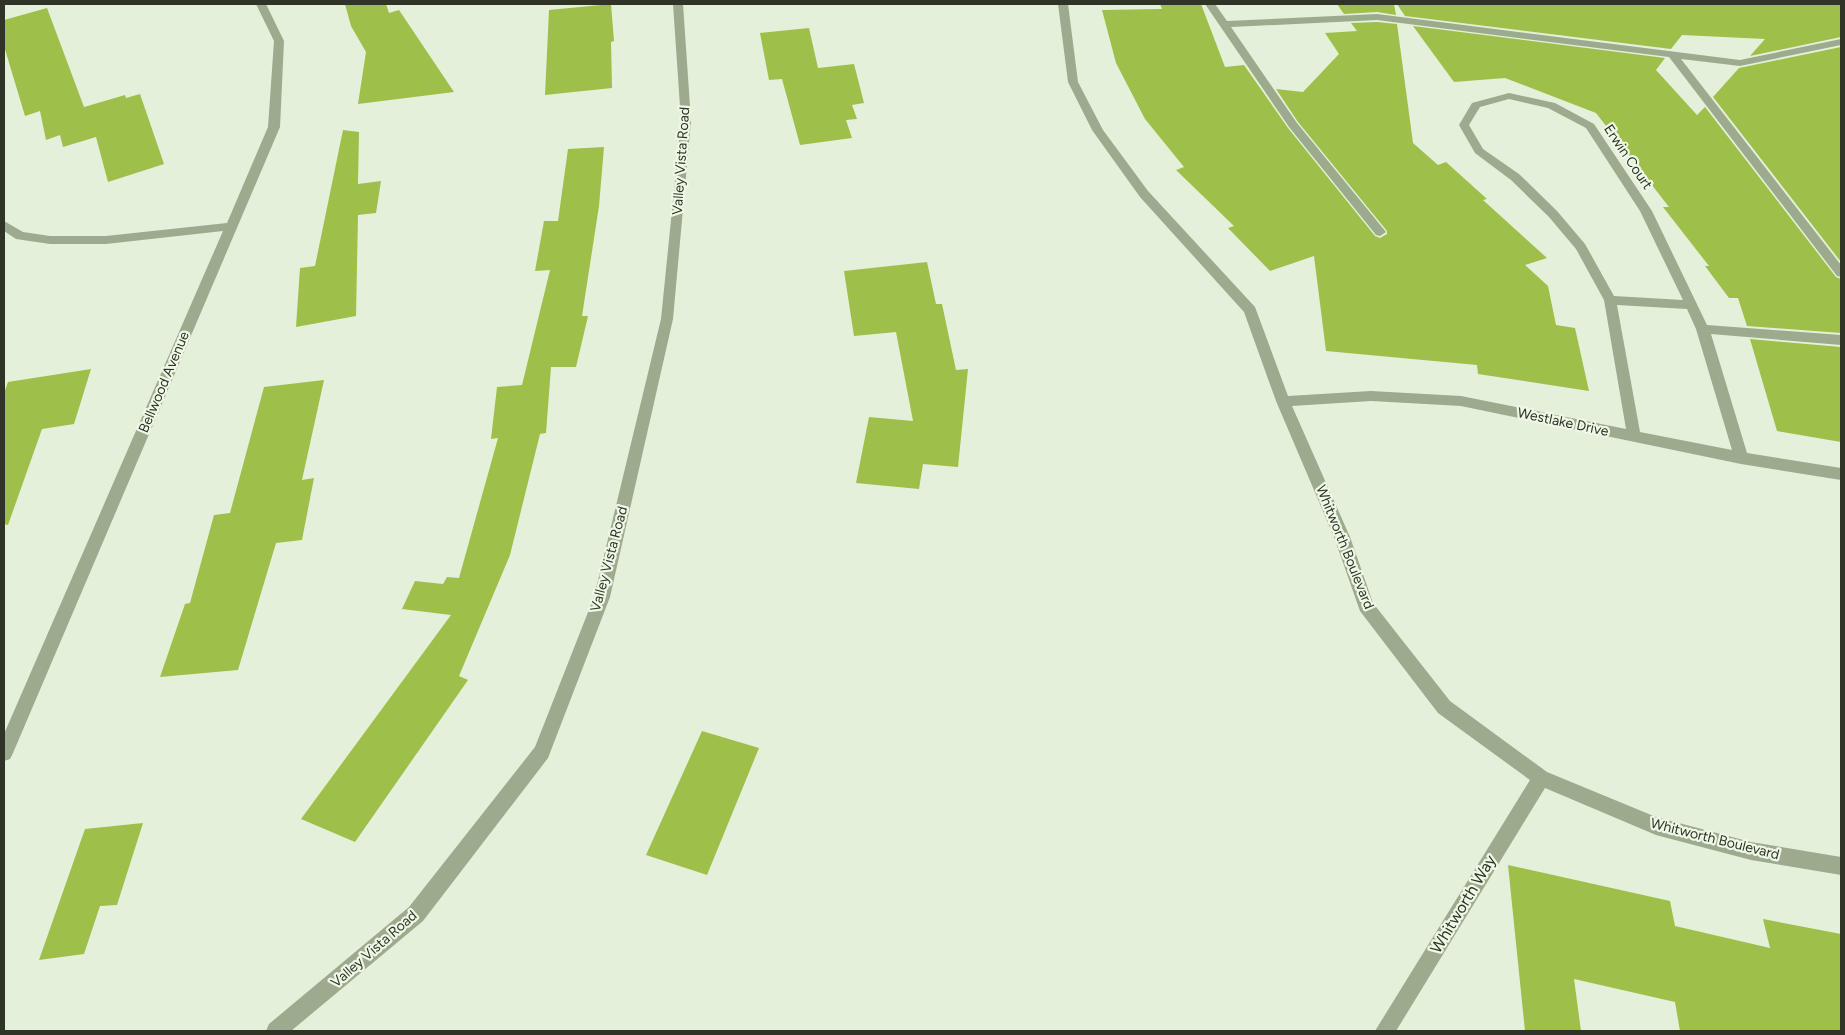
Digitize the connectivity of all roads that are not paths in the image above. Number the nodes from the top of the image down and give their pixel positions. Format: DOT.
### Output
graph roads {
  1 [pos="262,4"];
  2 [pos="678,4"];
  3 [pos="1063,4"];
  4 [pos="1210,4"];
  5 [pos="1224,24"];
  6 [pos="1841,42"];
  7 [pos="1673,55"];
  8 [pos="4,225"];
  9 [pos="231,226"];
  10 [pos="1380,232"];
  11 [pos="1841,273"];
  12 [pos="1610,300"];
  13 [pos="1692,305"];
  14 [pos="1703,329"];
  15 [pos="1841,340"];
  16 [pos="1282,401"];
  17 [pos="1634,437"];
  18 [pos="1742,458"];
  19 [pos="1841,474"];
  20 [pos="4,753"];
  21 [pos="1541,778"];
  22 [pos="1841,866"];
  23 [pos="276,1031"];
  24 [pos="1385,1031"];
  1 -- 9 [label="street, Bellwood Avenue"];
  2 -- 23 [label="street, Valley Vista Road"];
  3 -- 16 [label="street, Whitworth Boulevard"];
  4 -- 5 [label="street"];
  5 -- 7 [label="street"];
  5 -- 10 [label="street"];
  6 -- 7 [label="street"];
  7 -- 11 [label="street"];
  8 -- 9 [label="street"];
  9 -- 20 [label="street, Bellwood Avenue"];
  12 -- 13 [label="street"];
  12 -- 13 [label="street, Erwin Court"];
  12 -- 17 [label="street, Erwin Court"];
  13 -- 14 [label="street, Erwin Court"];
  14 -- 15 [label="street"];
  14 -- 18 [label="street, Erwin Court"];
  16 -- 17 [label="street, Westlake Drive"];
  16 -- 21 [label="street, Whitworth Boulevard"];
  17 -- 18 [label="street, Westlake Drive"];
  18 -- 19 [label="street, Westlake Drive"];
  21 -- 22 [label="street, Whitworth Boulevard"];
  21 -- 24 [label="street, Whitworth Way"];
}
